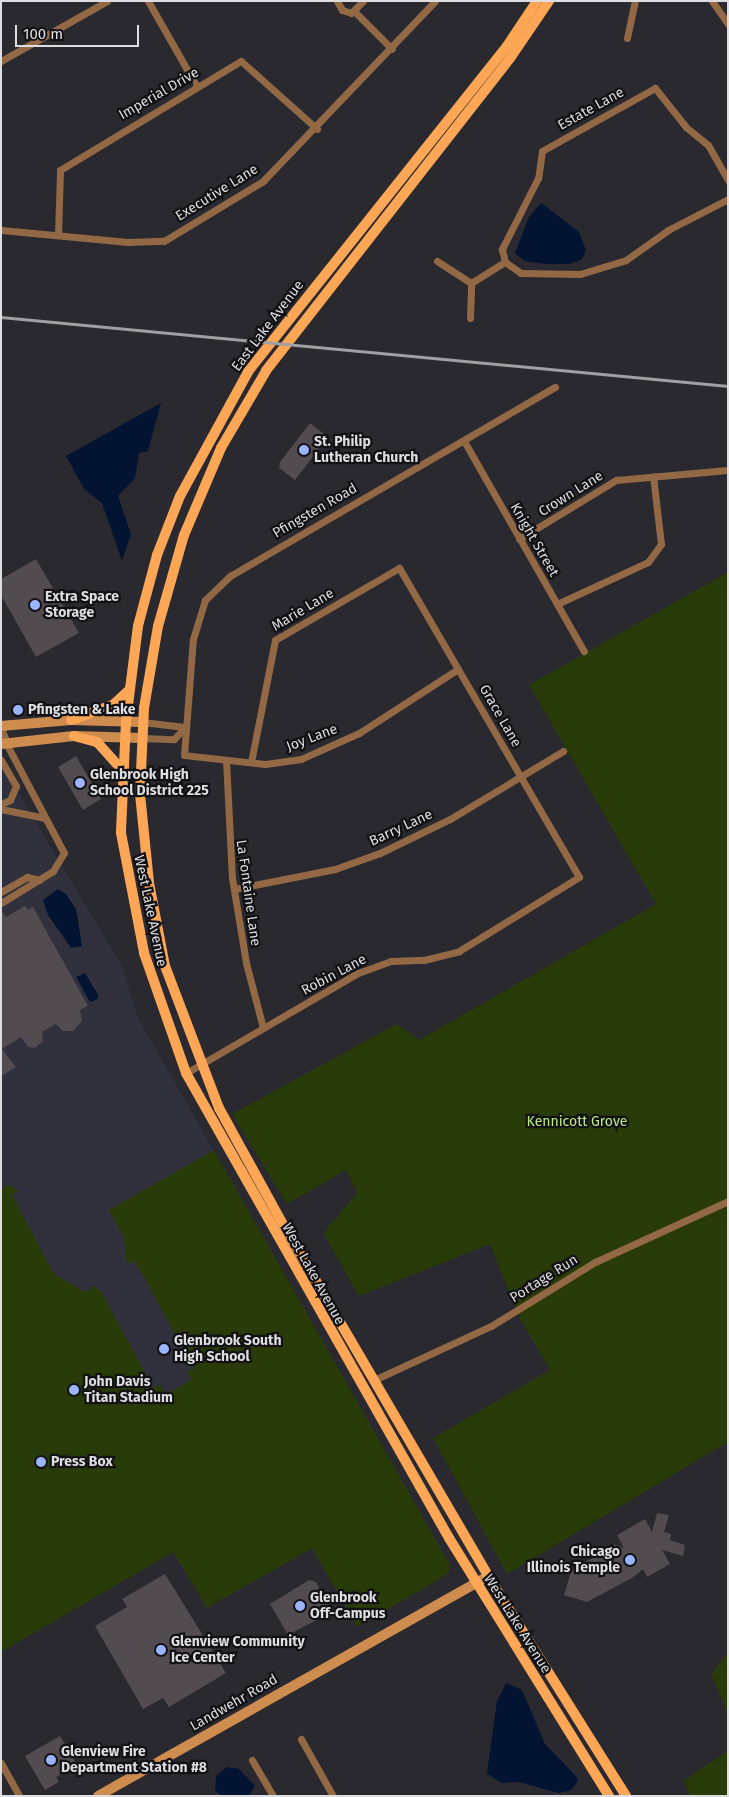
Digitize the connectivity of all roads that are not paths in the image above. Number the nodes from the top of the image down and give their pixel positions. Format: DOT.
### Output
graph roads {
  1 [pos="107,1"];
  2 [pos="148,1"];
  3 [pos="337,1"];
  4 [pos="363,1"];
  5 [pos="435,1"];
  6 [pos="538,1"];
  7 [pos="549,1"];
  8 [pos="635,1"];
  9 [pos="712,1"];
  10 [pos="355,12"];
  11 [pos="728,24"];
  12 [pos="627,38"];
  13 [pos="392,49"];
  14 [pos="1,62"];
  15 [pos="197,87"];
  16 [pos="317,129"];
  17 [pos="728,180"];
  18 [pos="728,199"];
  19 [pos="1,230"];
  20 [pos="58,235"];
  21 [pos="437,261"];
  22 [pos="505,262"];
  23 [pos="472,283"];
  24 [pos="470,318"];
  25 [pos="555,387"];
  26 [pos="464,441"];
  27 [pos="728,470"];
  28 [pos="653,476"];
  29 [pos="519,539"];
  30 [pos="399,568"];
  31 [pos="557,604"];
  32 [pos="584,651"];
  33 [pos="458,669"];
  34 [pos="130,689"];
  35 [pos="71,720"];
  36 [pos="126,721"];
  37 [pos="142,722"];
  38 [pos="1,726"];
  39 [pos="185,727"];
  40 [pos="1,731"];
  41 [pos="74,736"];
  42 [pos="125,737"];
  43 [pos="141,738"];
  44 [pos="4,743"];
  45 [pos="562,751"];
  46 [pos="1,760"];
  47 [pos="226,760"];
  48 [pos="251,762"];
  49 [pos="123,771"];
  50 [pos="521,776"];
  51 [pos="1,804"];
  52 [pos="1,809"];
  53 [pos="45,818"];
  54 [pos="579,878"];
  55 [pos="40,880"];
  56 [pos="234,889"];
  57 [pos="1,892"];
  58 [pos="1,903"];
  59 [pos="264,1028"];
  60 [pos="200,1065"];
  61 [pos="186,1074"];
  62 [pos="728,1202"];
  63 [pos="374,1380"];
  64 [pos="488,1576"];
  65 [pos="475,1583"];
  66 [pos="301,1739"];
  67 [pos="252,1760"];
  68 [pos="1,1763"];
  69 [pos="110,1793"];
  70 [pos="19,1796"];
  71 [pos="98,1796"];
  72 [pos="273,1796"];
  73 [pos="333,1796"];
  74 [pos="609,1796"];
  75 [pos="626,1796"];
  1 -- 14 [label="street"];
  2 -- 15 [label="street"];
  3 -- 10 [label="street"];
  4 -- 10 [label="street"];
  5 -- 13 [label="street, Executive Lane"];
  6 -- 34 [label="main road, East Lake Avenue"];
  7 -- 37 [label="main road, East Lake Avenue"];
  8 -- 12 [label="street"];
  9 -- 11 [label="street"];
  10 -- 13 [label="street"];
  13 -- 16 [label="street, Executive Lane"];
  15 -- 16 [label="street, Imperial Drive"];
  15 -- 20 [label="street, Imperial Drive"];
  16 -- 20 [label="street, Executive Lane"];
  17 -- 22 [label="street, Estate Lane"];
  18 -- 22 [label="street"];
  19 -- 20 [label="street, Executive Lane"];
  21 -- 23 [label="street"];
  22 -- 23 [label="street"];
  23 -- 24 [label="street"];
  25 -- 26 [label="street, Pfingsten Road"];
  26 -- 29 [label="street, Knight Street"];
  26 -- 39 [label="street, Pfingsten Road"];
  27 -- 28 [label="street, Crown Lane"];
  28 -- 29 [label="street, Crown Lane"];
  28 -- 31 [label="street"];
  29 -- 31 [label="street, Knight Street"];
  30 -- 33 [label="street, Grace Lane"];
  30 -- 48 [label="street, Marie Lane"];
  31 -- 32 [label="street, Knight Street"];
  33 -- 48 [label="street, Joy Lane"];
  33 -- 50 [label="street, Grace Lane"];
  34 -- 35 [label="main road"];
  34 -- 36 [label="main road, East Lake Avenue"];
  35 -- 36 [label="main road"];
  35 -- 38 [label="main road"];
  36 -- 37 [label="main road"];
  36 -- 42 [label="main road, West Lake Avenue"];
  37 -- 39 [label="street"];
  37 -- 43 [label="main road, West Lake Avenue"];
  39 -- 43 [label="street"];
  39 -- 47 [label="street, Joy Lane"];
  40 -- 44 [label="street"];
  41 -- 42 [label="main road"];
  41 -- 44 [label="main road"];
  41 -- 49 [label="main road"];
  42 -- 43 [label="main road"];
  42 -- 49 [label="main road, West Lake Avenue"];
  43 -- 60 [label="main road, West Lake Avenue"];
  44 -- 53 [label="street"];
  45 -- 50 [label="street, Barry Lane"];
  46 -- 51 [label="street"];
  47 -- 48 [label="street, Joy Lane"];
  47 -- 56 [label="street, La Fontaine Lane"];
  49 -- 61 [label="main road, West Lake Avenue"];
  50 -- 54 [label="street, Grace Lane"];
  50 -- 56 [label="street, Barry Lane"];
  52 -- 53 [label="street"];
  53 -- 55 [label="street"];
  54 -- 59 [label="street, Robin Lane"];
  55 -- 57 [label="street"];
  55 -- 58 [label="street"];
  56 -- 59 [label="street, La Fontaine Lane"];
  59 -- 60 [label="street, Robin Lane"];
  60 -- 61 [label="street, Robin Lane"];
  60 -- 63 [label="main road, West Lake Avenue"];
  61 -- 65 [label="main road, West Lake Avenue"];
  62 -- 63 [label="street, Portage Run"];
  63 -- 64 [label="main road, West Lake Avenue"];
  64 -- 65 [label="main road, Landwehr Road"];
  64 -- 75 [label="main road, West Lake Avenue"];
  65 -- 69 [label="main road, Landwehr Road"];
  65 -- 74 [label="main road, West Lake Avenue"];
  66 -- 73 [label="street"];
  67 -- 72 [label="street"];
  68 -- 70 [label="street"];
  69 -- 71 [label="main road, Landwehr Road"];
}
